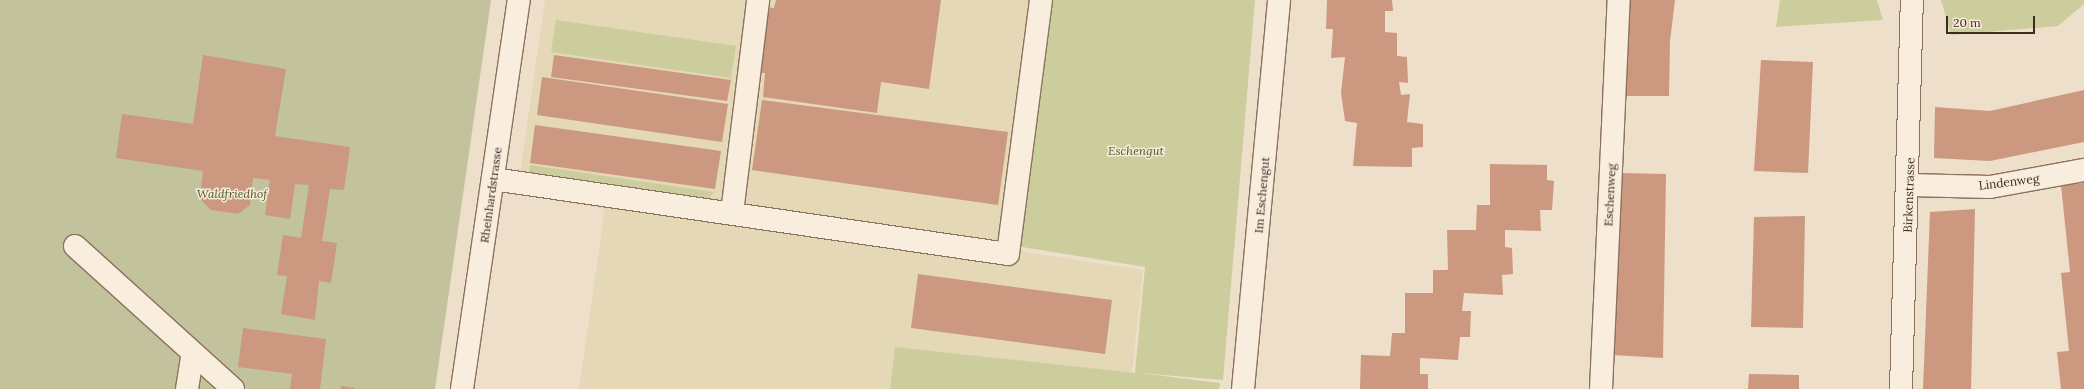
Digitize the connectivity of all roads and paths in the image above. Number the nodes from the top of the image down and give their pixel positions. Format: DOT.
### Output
graph roads {
  1 [pos="519,0"];
  2 [pos="758,0"];
  3 [pos="1041,0"];
  4 [pos="1278,0"];
  5 [pos="1619,0"];
  6 [pos="1912,0"];
  7 [pos="2084,170"];
  8 [pos="493,179"];
  9 [pos="1909,185"];
  10 [pos="732,213"];
  11 [pos="75,246"];
  12 [pos="193,353"];
  13 [pos="187,389"];
  14 [pos="233,389"];
  15 [pos="462,389"];
  16 [pos="1243,389"];
  17 [pos="1601,389"];
  18 [pos="1901,389"];
  1 -- 8 [label="street, Rheinhardstrasse"];
  2 -- 10 [label="street"];
  3 -- 10 [label="street"];
  4 -- 16 [label="street, Im Eschengut"];
  5 -- 17 [label="street, Eschenweg"];
  6 -- 9 [label="street, Birkenstrasse"];
  7 -- 9 [label="street, Lindenweg"];
  8 -- 10 [label="street"];
  8 -- 15 [label="street, Rheinhardstrasse"];
  9 -- 18 [label="street, Birkenstrasse"];
  11 -- 12 [label="street"];
  12 -- 13 [label="street"];
  12 -- 14 [label="street"];
}
